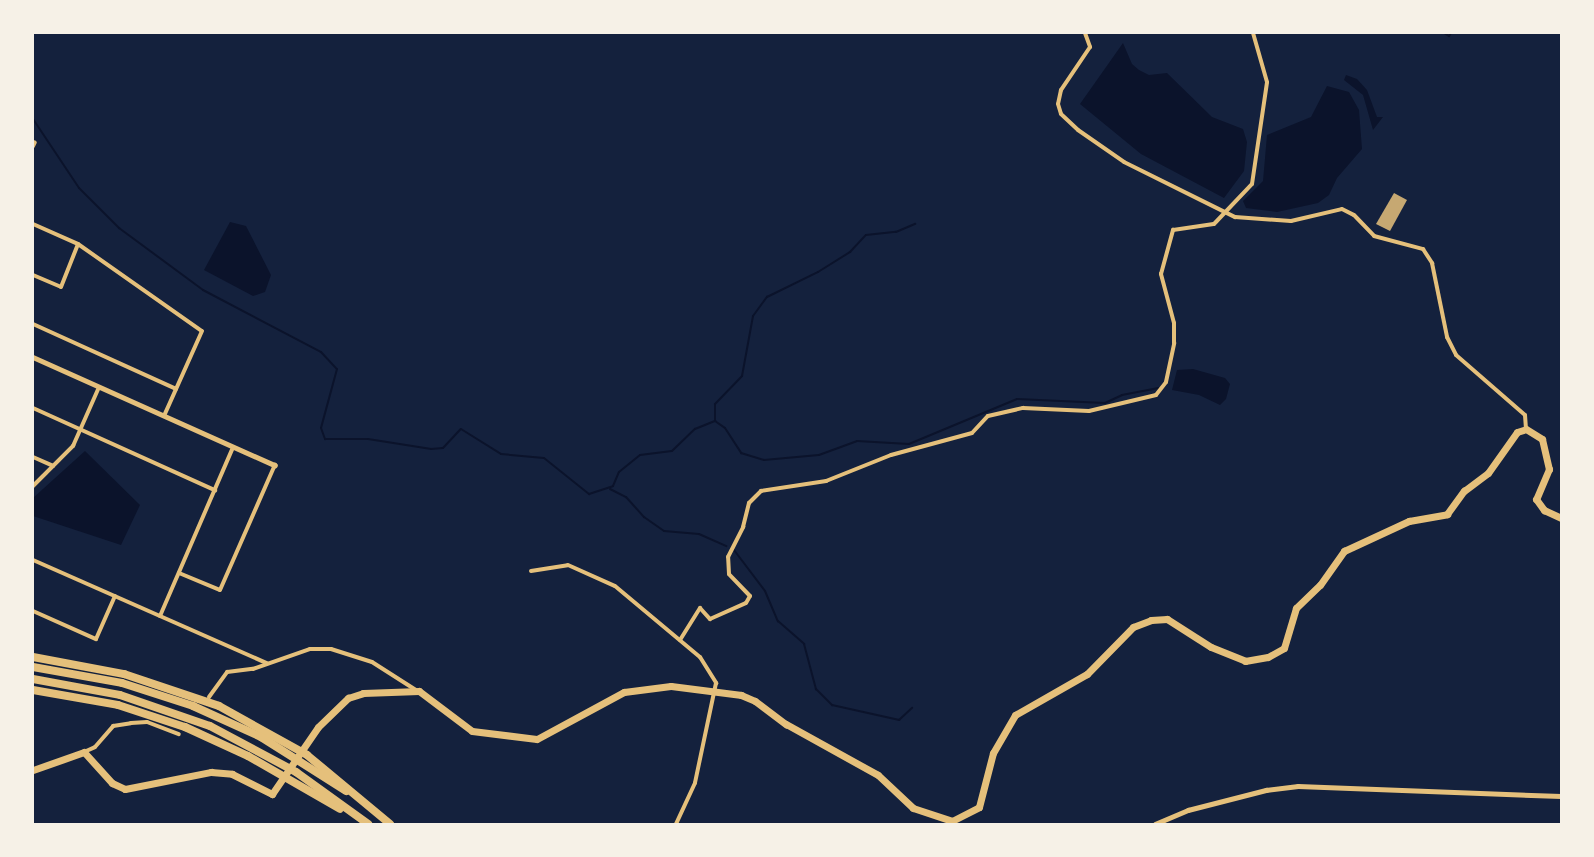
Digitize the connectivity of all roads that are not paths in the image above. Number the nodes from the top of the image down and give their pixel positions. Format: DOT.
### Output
graph roads {
  1 [pos="1084,33"];
  2 [pos="1253,33"];
  3 [pos="1225,211"];
  4 [pos="33,224"];
  5 [pos="78,244"];
  6 [pos="33,275"];
  7 [pos="33,324"];
  8 [pos="33,357"];
  9 [pos="99,387"];
  10 [pos="176,389"];
  11 [pos="33,408"];
  12 [pos="164,416"];
  13 [pos="1526,429"];
  14 [pos="81,430"];
  15 [pos="233,447"];
  16 [pos="33,457"];
  17 [pos="275,465"];
  18 [pos="53,466"];
  19 [pos="33,486"];
  20 [pos="215,490"];
  21 [pos="1561,518"];
  22 [pos="33,560"];
  23 [pos="531,571"];
  24 [pos="179,573"];
  25 [pos="115,596"];
  26 [pos="33,611"];
  27 [pos="160,616"];
  28 [pos="680,640"];
  29 [pos="33,657"];
  30 [pos="267,663"];
  31 [pos="33,667"];
  32 [pos="33,679"];
  33 [pos="33,690"];
  34 [pos="419,691"];
  35 [pos="714,691"];
  36 [pos="209,697"];
  37 [pos="179,734"];
  38 [pos="84,752"];
  39 [pos="33,770"];
  40 [pos="1561,796"];
  41 [pos="366,824"];
  42 [pos="390,824"];
  43 [pos="676,824"];
  44 [pos="1155,824"];
  1 -- 3 [label="street"];
  2 -- 3 [label="street"];
  3 -- 13 [label="street"];
  3 -- 28 [label="street"];
  4 -- 5 [label="street"];
  5 -- 6 [label="street"];
  5 -- 10 [label="street"];
  7 -- 10 [label="street"];
  8 -- 9 [label="street"];
  9 -- 12 [label="street"];
  9 -- 14 [label="street"];
  10 -- 12 [label="street"];
  11 -- 14 [label="street"];
  12 -- 15 [label="street"];
  13 -- 21 [label="highway"];
  13 -- 35 [label="highway"];
  14 -- 18 [label="street"];
  14 -- 20 [label="street"];
  15 -- 17 [label="street"];
  15 -- 20 [label="street"];
  16 -- 18 [label="street"];
  17 -- 24 [label="street"];
  18 -- 19 [label="street"];
  20 -- 24 [label="street"];
  22 -- 25 [label="street"];
  23 -- 28 [label="street"];
  24 -- 27 [label="street"];
  25 -- 26 [label="street"];
  25 -- 27 [label="street"];
  27 -- 30 [label="street"];
  28 -- 35 [label="street"];
  29 -- 42 [label="highway"];
  30 -- 34 [label="street"];
  30 -- 36 [label="street"];
  31 -- 42 [label="highway"];
  32 -- 41 [label="highway"];
  33 -- 41 [label="highway"];
  34 -- 35 [label="highway"];
  34 -- 38 [label="highway"];
  35 -- 43 [label="street"];
  37 -- 38 [label="street"];
  38 -- 39 [label="highway"];
  40 -- 44 [label="street"];
}
